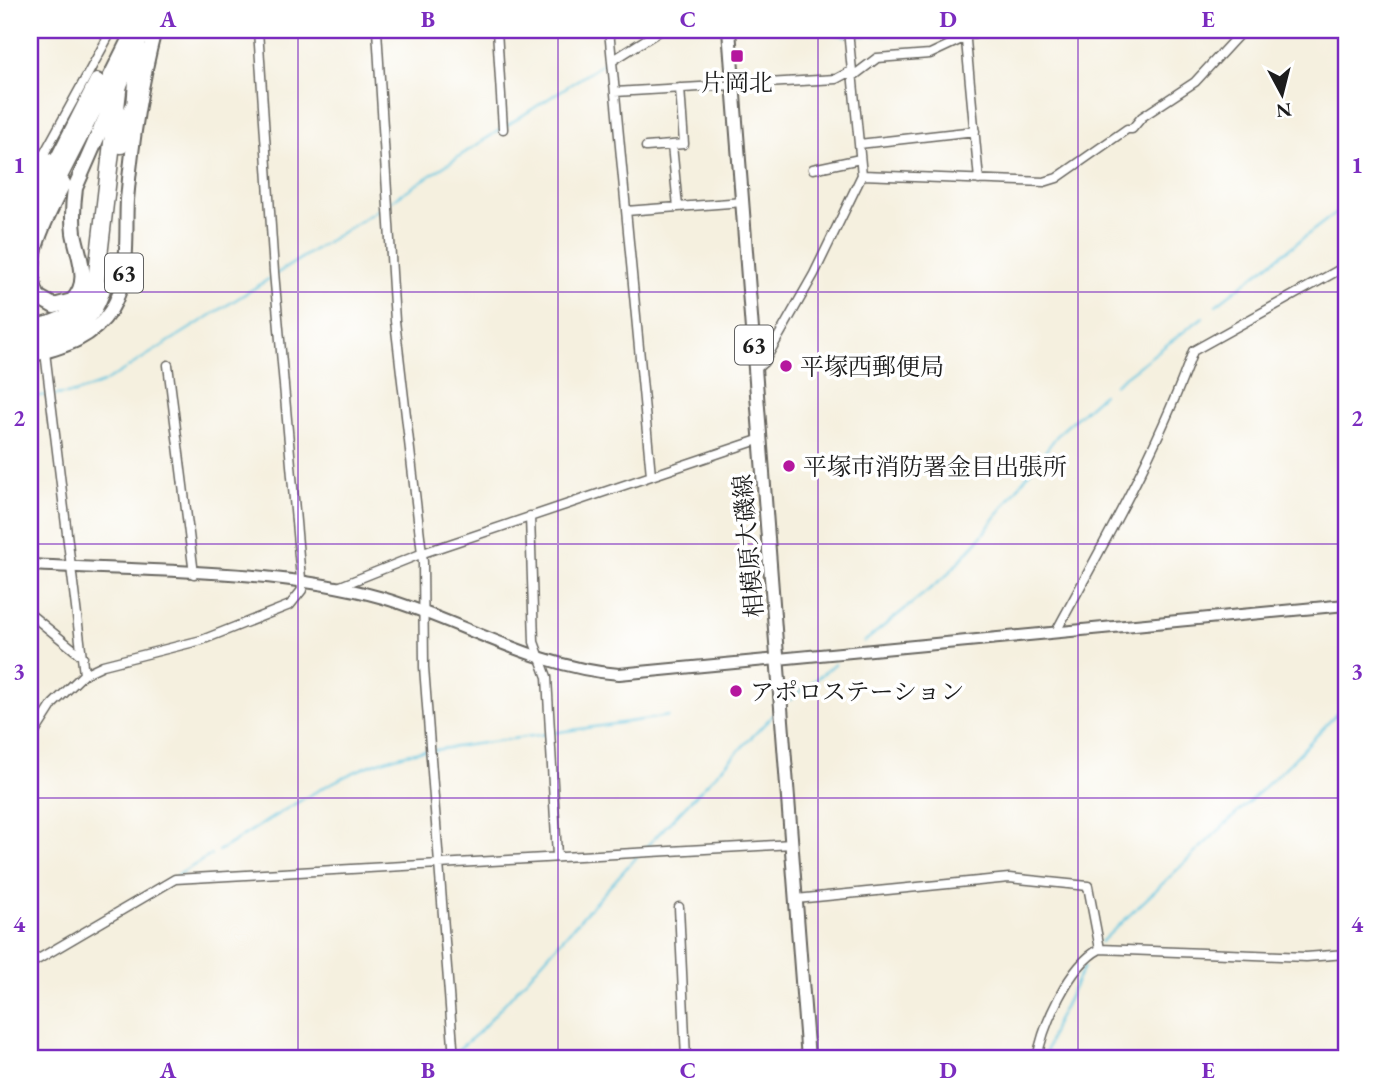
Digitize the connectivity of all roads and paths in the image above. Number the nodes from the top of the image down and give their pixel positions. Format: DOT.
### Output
graph roads {
  1 [pos="111,30"];
  2 [pos="124,30"];
  3 [pos="134,30"];
  4 [pos="258,30"];
  5 [pos="377,30"];
  6 [pos="497,30"];
  7 [pos="609,30"];
  8 [pos="729,30"];
  9 [pos="981,30"];
  10 [pos="1243,30"];
  11 [pos="657,31"];
  12 [pos="150,33"];
  13 [pos="965,33"];
  14 [pos="848,34"];
  15 [pos="611,57"];
  16 [pos="852,74"];
  17 [pos="119,82"];
  18 [pos="734,85"];
  19 [pos="680,88"];
  20 [pos="615,92"];
  21 [pos="94,98"];
  22 [pos="134,108"];
  23 [pos="503,127"];
  24 [pos="975,131"];
  25 [pos="135,136"];
  26 [pos="859,144"];
  27 [pos="672,145"];
  28 [pos="646,147"];
  29 [pos="860,159"];
  30 [pos="813,169"];
  31 [pos="862,175"];
  32 [pos="30,177"];
  33 [pos="979,180"];
  34 [pos="30,188"];
  35 [pos="743,202"];
  36 [pos="678,207"];
  37 [pos="626,211"];
  38 [pos="30,213"];
  39 [pos="30,233"];
  40 [pos="1346,266"];
  41 [pos="30,328"];
  42 [pos="30,344"];
  43 [pos="45,352"];
  44 [pos="30,356"];
  45 [pos="168,365"];
  46 [pos="756,369"];
  47 [pos="761,439"];
  48 [pos="651,475"];
  49 [pos="530,516"];
  50 [pos="423,553"];
  51 [pos="32,565"];
  52 [pos="72,567"];
  53 [pos="194,574"];
  54 [pos="302,583"];
  55 [pos="337,587"];
  56 [pos="1346,605"];
  57 [pos="30,614"];
  58 [pos="424,614"];
  59 [pos="1058,633"];
  60 [pos="540,656"];
  61 [pos="83,657"];
  62 [pos="779,659"];
  63 [pos="84,674"];
  64 [pos="30,740"];
  65 [pos="792,844"];
  66 [pos="557,856"];
  67 [pos="439,864"];
  68 [pos="796,899"];
  69 [pos="679,907"];
  70 [pos="1100,949"];
  71 [pos="1346,954"];
  72 [pos="30,964"];
  73 [pos="454,1059"];
  74 [pos="686,1059"];
  75 [pos="808,1059"];
  76 [pos="1037,1059"];
  1 -- 32 [label="street"];
  2 -- 21 [label="highway"];
  3 -- 21 [label="highway"];
  4 -- 54 [label="street"];
  5 -- 50 [label="street"];
  6 -- 23 [label="street"];
  7 -- 15 [label="street"];
  8 -- 18 [label="main road, 相模原大磯線 / 63"];
  9 -- 13 [label="street"];
  10 -- 33 [label="street"];
  11 -- 15 [label="street"];
  12 -- 17 [label="highway"];
  12 -- 22 [label="main road, 63"];
  12 -- 25 [label="main road, 63"];
  13 -- 16 [label="street"];
  13 -- 24 [label="street"];
  14 -- 16 [label="street"];
  15 -- 20 [label="street"];
  16 -- 18 [label="street"];
  16 -- 26 [label="street"];
  17 -- 21 [label="highway"];
  17 -- 41 [label="highway"];
  18 -- 19 [label="street"];
  18 -- 35 [label="main road, 相模原大磯線 / 63"];
  19 -- 20 [label="street"];
  19 -- 27 [label="street"];
  20 -- 37 [label="street"];
  21 -- 34 [label="highway"];
  21 -- 38 [label="highway"];
  21 -- 39 [label="highway"];
  22 -- 25 [label="main road, 63"];
  22 -- 42 [label="highway"];
  24 -- 26 [label="street"];
  24 -- 33 [label="street"];
  25 -- 43 [label="main road, 63"];
  26 -- 29 [label="street"];
  27 -- 28 [label="street"];
  27 -- 36 [label="street"];
  29 -- 30 [label="street"];
  29 -- 31 [label="street"];
  31 -- 33 [label="street"];
  31 -- 46 [label="street"];
  35 -- 36 [label="street"];
  35 -- 46 [label="main road, 相模原大磯線 / 63"];
  36 -- 37 [label="street"];
  37 -- 48 [label="street"];
  40 -- 59 [label="street"];
  43 -- 44 [label="main road, 63"];
  43 -- 52 [label="street"];
  45 -- 53 [label="street"];
  46 -- 47 [label="main road, 相模原大磯線 / 63"];
  47 -- 48 [label="street"];
  47 -- 62 [label="main road, 相模原大磯線 / 63"];
  48 -- 49 [label="street"];
  49 -- 50 [label="street"];
  49 -- 60 [label="street"];
  50 -- 55 [label="street"];
  50 -- 58 [label="street"];
  51 -- 52 [label="street"];
  52 -- 53 [label="street"];
  52 -- 61 [label="street"];
  53 -- 54 [label="street"];
  54 -- 55 [label="street"];
  54 -- 63 [label="street"];
  55 -- 58 [label="street"];
  56 -- 59 [label="street"];
  57 -- 61 [label="street"];
  58 -- 60 [label="street"];
  58 -- 67 [label="street"];
  59 -- 62 [label="street"];
  60 -- 62 [label="street"];
  60 -- 66 [label="street"];
  61 -- 63 [label="street"];
  62 -- 65 [label="main road, 相模原大磯線 / 63"];
  63 -- 64 [label="street"];
  65 -- 66 [label="street"];
  65 -- 68 [label="main road, 相模原大磯線 / 63"];
  66 -- 67 [label="street"];
  67 -- 72 [label="street"];
  67 -- 73 [label="street"];
  68 -- 70 [label="street"];
  68 -- 75 [label="main road, 相模原大磯線 / 63"];
  69 -- 74 [label="street"];
  70 -- 71 [label="street"];
  70 -- 76 [label="street"];
}
